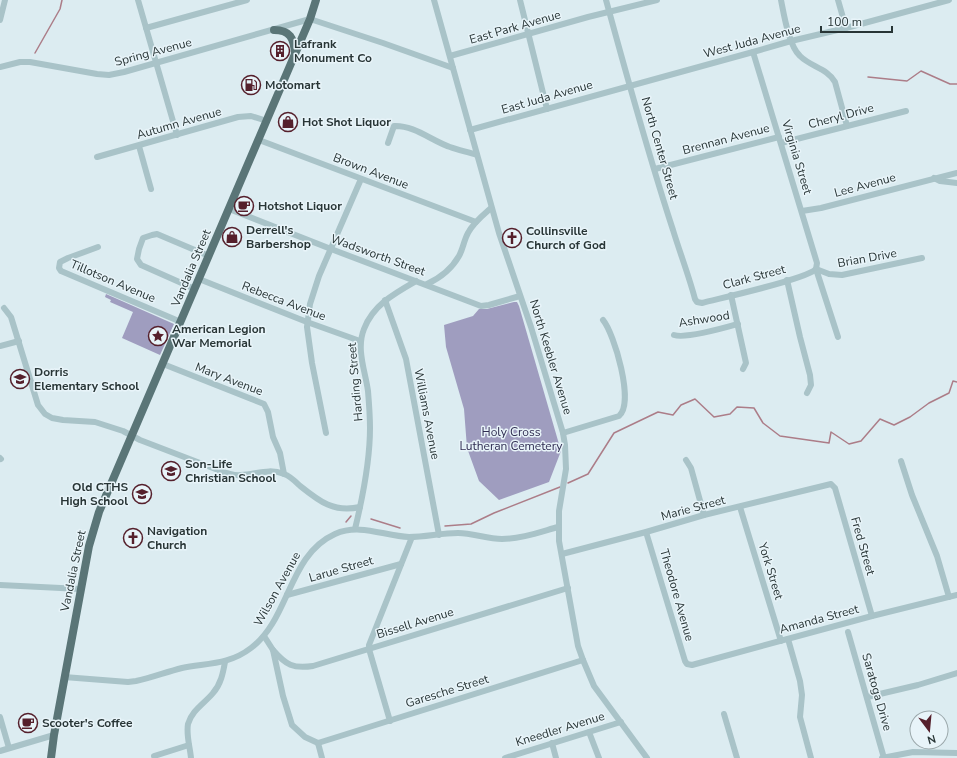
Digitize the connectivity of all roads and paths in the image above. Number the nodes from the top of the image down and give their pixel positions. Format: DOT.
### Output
graph roads {
  1 [pos="6,0"];
  2 [pos="138,0"];
  3 [pos="247,0"];
  4 [pos="316,0"];
  5 [pos="434,0"];
  6 [pos="520,0"];
  7 [pos="606,0"];
  8 [pos="657,0"];
  9 [pos="781,0"];
  10 [pos="838,0"];
  11 [pos="949,0"];
  12 [pos="610,12"];
  13 [pos="310,19"];
  14 [pos="0,20"];
  15 [pos="146,28"];
  16 [pos="846,28"];
  17 [pos="274,30"];
  18 [pos="528,35"];
  19 [pos="792,41"];
  20 [pos="753,52"];
  21 [pos="295,55"];
  22 [pos="450,56"];
  23 [pos="156,64"];
  24 [pos="0,67"];
  25 [pos="453,68"];
  26 [pos="630,86"];
  27 [pos="547,109"];
  28 [pos="906,111"];
  29 [pos="267,121"];
  30 [pos="847,126"];
  31 [pos="470,130"];
  32 [pos="177,135"];
  33 [pos="259,140"];
  34 [pos="780,140"];
  35 [pos="388,143"];
  36 [pos="139,146"];
  37 [pos="477,155"];
  38 [pos="97,157"];
  39 [pos="655,169"];
  40 [pos="957,173"];
  41 [pos="934,178"];
  42 [pos="361,179"];
  43 [pos="957,183"];
  44 [pos="151,189"];
  45 [pos="491,208"];
  46 [pos="230,209"];
  47 [pos="802,211"];
  48 [pos="476,222"];
  49 [pos="98,247"];
  50 [pos="331,249"];
  51 [pos="209,256"];
  52 [pos="922,258"];
  53 [pos="816,269"];
  54 [pos="199,279"];
  55 [pos="787,280"];
  56 [pos="416,281"];
  57 [pos="427,284"];
  58 [pos="195,289"];
  59 [pos="731,295"];
  60 [pos="520,296"];
  61 [pos="385,300"];
  62 [pos="697,302"];
  63 [pos="4,308"];
  64 [pos="603,320"];
  65 [pos="181,322"];
  66 [pos="307,322"];
  67 [pos="738,324"];
  68 [pos="674,334"];
  69 [pos="838,337"];
  70 [pos="19,341"];
  71 [pos="360,341"];
  72 [pos="0,346"];
  73 [pos="163,364"];
  74 [pos="743,369"];
  75 [pos="807,393"];
  76 [pos="563,433"];
  77 [pos="326,434"];
  78 [pos="133,436"];
  79 [pos="686,460"];
  80 [pos="901,461"];
  81 [pos="284,474"];
  82 [pos="831,484"];
  83 [pos="360,507"];
  84 [pos="740,507"];
  85 [pos="704,515"];
  86 [pos="558,527"];
  87 [pos="355,529"];
  88 [pos="646,532"];
  89 [pos="439,535"];
  90 [pos="412,537"];
  91 [pos="562,554"];
  92 [pos="401,564"];
  93 [pos="0,585"];
  94 [pos="568,588"];
  95 [pos="81,589"];
  96 [pos="287,595"];
  97 [pos="957,595"];
  98 [pos="949,597"];
  99 [pos="872,616"];
  100 [pos="848,632"];
  101 [pos="264,636"];
  102 [pos="788,639"];
  103 [pos="781,641"];
  104 [pos="369,649"];
  105 [pos="273,650"];
  106 [pos="583,660"];
  107 [pos="224,662"];
  108 [pos="687,664"];
  109 [pos="957,673"];
  110 [pos="64,677"];
  111 [pos="866,697"];
  112 [pos="724,714"];
  113 [pos="0,716"];
  114 [pos="390,721"];
  115 [pos="621,722"];
  116 [pos="589,732"];
  117 [pos="54,735"];
  118 [pos="318,743"];
  119 [pos="552,743"];
  120 [pos="189,745"];
  121 [pos="9,748"];
  122 [pos="0,751"];
  123 [pos="957,753"];
  124 [pos="154,756"];
  125 [pos="51,758"];
  126 [pos="191,758"];
  127 [pos="322,758"];
  128 [pos="506,758"];
  129 [pos="556,758"];
  130 [pos="599,758"];
  131 [pos="647,758"];
  132 [pos="737,758"];
  133 [pos="811,758"];
  134 [pos="884,758"];
  1 -- 14 [label="street"];
  2 -- 15 [label="street"];
  3 -- 15 [label="street"];
  4 -- 13 [label="main road, Vandalia Street"];
  5 -- 22 [label="street, North Keebler Avenue"];
  6 -- 18 [label="street"];
  7 -- 12 [label="street, North Center Street"];
  8 -- 12 [label="street, East Park Avenue"];
  9 -- 19 [label="street"];
  10 -- 16 [label="street"];
  11 -- 16 [label="street, West Juda Avenue"];
  12 -- 18 [label="street, East Park Avenue"];
  12 -- 26 [label="street, North Center Street"];
  13 -- 17 [label="street, Spring Avenue"];
  13 -- 21 [label="main road, Vandalia Street"];
  13 -- 25 [label="street"];
  15 -- 23 [label="street"];
  16 -- 19 [label="street, West Juda Avenue"];
  17 -- 21 [label="main road"];
  17 -- 23 [label="street, Spring Avenue"];
  18 -- 22 [label="street, East Park Avenue"];
  18 -- 27 [label="street"];
  19 -- 20 [label="street, West Juda Avenue"];
  19 -- 30 [label="street"];
  20 -- 26 [label="street, West Juda Avenue"];
  20 -- 34 [label="street, Virginia Street"];
  21 -- 29 [label="main road, Vandalia Street"];
  22 -- 25 [label="street, North Keebler Avenue"];
  23 -- 24 [label="street, Spring Avenue"];
  23 -- 32 [label="street"];
  25 -- 31 [label="street, North Keebler Avenue"];
  26 -- 27 [label="street, East Juda Avenue"];
  26 -- 39 [label="street, North Center Street"];
  27 -- 31 [label="street, East Juda Avenue"];
  28 -- 30 [label="street, Cheryl Drive"];
  29 -- 32 [label="street, Autumn Avenue"];
  29 -- 33 [label="main road, Vandalia Street"];
  30 -- 34 [label="street, Cheryl Drive"];
  31 -- 37 [label="street, North Keebler Avenue"];
  32 -- 36 [label="street, Autumn Avenue"];
  33 -- 42 [label="street, Brown Avenue"];
  33 -- 46 [label="main road, Vandalia Street"];
  34 -- 39 [label="street, Brennan Avenue"];
  34 -- 47 [label="street, Virginia Street"];
  35 -- 37 [label="street"];
  36 -- 38 [label="street, Autumn Avenue"];
  36 -- 44 [label="street"];
  37 -- 45 [label="street, North Keebler Avenue"];
  39 -- 62 [label="street, North Center Street"];
  40 -- 41 [label="street, Lee Avenue"];
  41 -- 43 [label="street, Lee Avenue"];
  41 -- 47 [label="street, Lee Avenue"];
  42 -- 48 [label="street, Brown Avenue"];
  42 -- 50 [label="street"];
  45 -- 48 [label="street"];
  45 -- 60 [label="street, North Keebler Avenue"];
  46 -- 50 [label="street, Wadsworth Street"];
  46 -- 51 [label="main road, Vandalia Street"];
  47 -- 53 [label="street, Virginia Street"];
  48 -- 57 [label="street"];
  49 -- 65 [label="street, Tillotson Avenue"];
  50 -- 56 [label="street, Wadsworth Street"];
  50 -- 66 [label="street"];
  51 -- 54 [label="main road, Vandalia Street"];
  51 -- 58 [label="street"];
  52 -- 53 [label="street, Brian Drive"];
  53 -- 55 [label="street, Clark Street"];
  53 -- 69 [label="street, Virginia Street"];
  54 -- 58 [label="main road, Vandalia Street"];
  54 -- 66 [label="street, Rebecca Avenue"];
  55 -- 59 [label="street, Clark Street"];
  55 -- 75 [label="street"];
  56 -- 57 [label="street, Wadsworth Street"];
  56 -- 61 [label="street, Harding Street"];
  57 -- 60 [label="street, Wadsworth Street"];
  58 -- 65 [label="main road, Vandalia Street"];
  59 -- 62 [label="street, Clark Street"];
  59 -- 67 [label="street"];
  60 -- 76 [label="street, North Keebler Avenue"];
  61 -- 71 [label="street, Harding Street"];
  61 -- 89 [label="street, Williams Avenue"];
  63 -- 70 [label="street"];
  64 -- 76 [label="street"];
  65 -- 73 [label="main road, Vandalia Street"];
  66 -- 71 [label="street, Rebecca Avenue"];
  66 -- 77 [label="street"];
  67 -- 68 [label="street, Ashwood"];
  67 -- 74 [label="street"];
  70 -- 72 [label="street"];
  70 -- 78 [label="street"];
  71 -- 83 [label="street, Harding Street"];
  73 -- 78 [label="main road, Vandalia Street"];
  73 -- 81 [label="street, Mary Avenue"];
  76 -- 86 [label="street, North Keebler Avenue"];
  78 -- 81 [label="street"];
  78 -- 95 [label="main road, Vandalia Street"];
  79 -- 85 [label="street"];
  80 -- 98 [label="street"];
  81 -- 83 [label="street"];
  82 -- 84 [label="street, Marie Street"];
  82 -- 99 [label="street, Fred Street"];
  83 -- 87 [label="street, Harding Street"];
  84 -- 85 [label="street, Marie Street"];
  84 -- 103 [label="street, York Street"];
  85 -- 88 [label="street, Marie Street"];
  86 -- 89 [label="street, Wilson Avenue"];
  86 -- 91 [label="street, North Keebler Avenue"];
  87 -- 90 [label="street, Wilson Avenue"];
  87 -- 96 [label="street, Wilson Avenue"];
  88 -- 91 [label="street, Marie Street"];
  88 -- 108 [label="street, Theodore Avenue"];
  89 -- 90 [label="street, Wilson Avenue"];
  90 -- 92 [label="street"];
  91 -- 94 [label="street, North Keebler Avenue"];
  92 -- 96 [label="street, Larue Street"];
  92 -- 104 [label="street"];
  93 -- 95 [label="street"];
  94 -- 104 [label="street, Bissell Avenue"];
  94 -- 106 [label="street, North Keebler Avenue"];
  95 -- 110 [label="main road, Vandalia Street"];
  96 -- 101 [label="street, Wilson Avenue"];
  97 -- 98 [label="street, Amanda Street"];
  98 -- 99 [label="street, Amanda Street"];
  99 -- 102 [label="street, Amanda Street"];
  100 -- 111 [label="street, Saratoga Drive"];
  101 -- 105 [label="street"];
  101 -- 107 [label="street, Wilson Avenue"];
  102 -- 103 [label="street, Amanda Street"];
  102 -- 133 [label="street"];
  103 -- 108 [label="street, Amanda Street"];
  104 -- 105 [label="street, Bissell Avenue"];
  104 -- 114 [label="street"];
  105 -- 118 [label="street"];
  106 -- 114 [label="street, Garesche Street"];
  106 -- 115 [label="street, North Keebler Avenue"];
  107 -- 110 [label="street, Wilson Avenue"];
  107 -- 120 [label="street"];
  109 -- 111 [label="street"];
  110 -- 117 [label="main road, Vandalia Street"];
  111 -- 134 [label="street, Saratoga Drive"];
  112 -- 132 [label="street"];
  113 -- 121 [label="street"];
  114 -- 118 [label="street, Garesche Street"];
  115 -- 116 [label="street, Kneedler Avenue"];
  115 -- 131 [label="street, North Keebler Avenue"];
  116 -- 119 [label="street, Kneedler Avenue"];
  116 -- 130 [label="street"];
  117 -- 121 [label="street"];
  117 -- 125 [label="main road, Vandalia Street"];
  118 -- 127 [label="street"];
  119 -- 128 [label="street, Kneedler Avenue"];
  119 -- 129 [label="street"];
  120 -- 124 [label="street"];
  120 -- 126 [label="street"];
  121 -- 122 [label="street"];
  123 -- 134 [label="street"];
}
